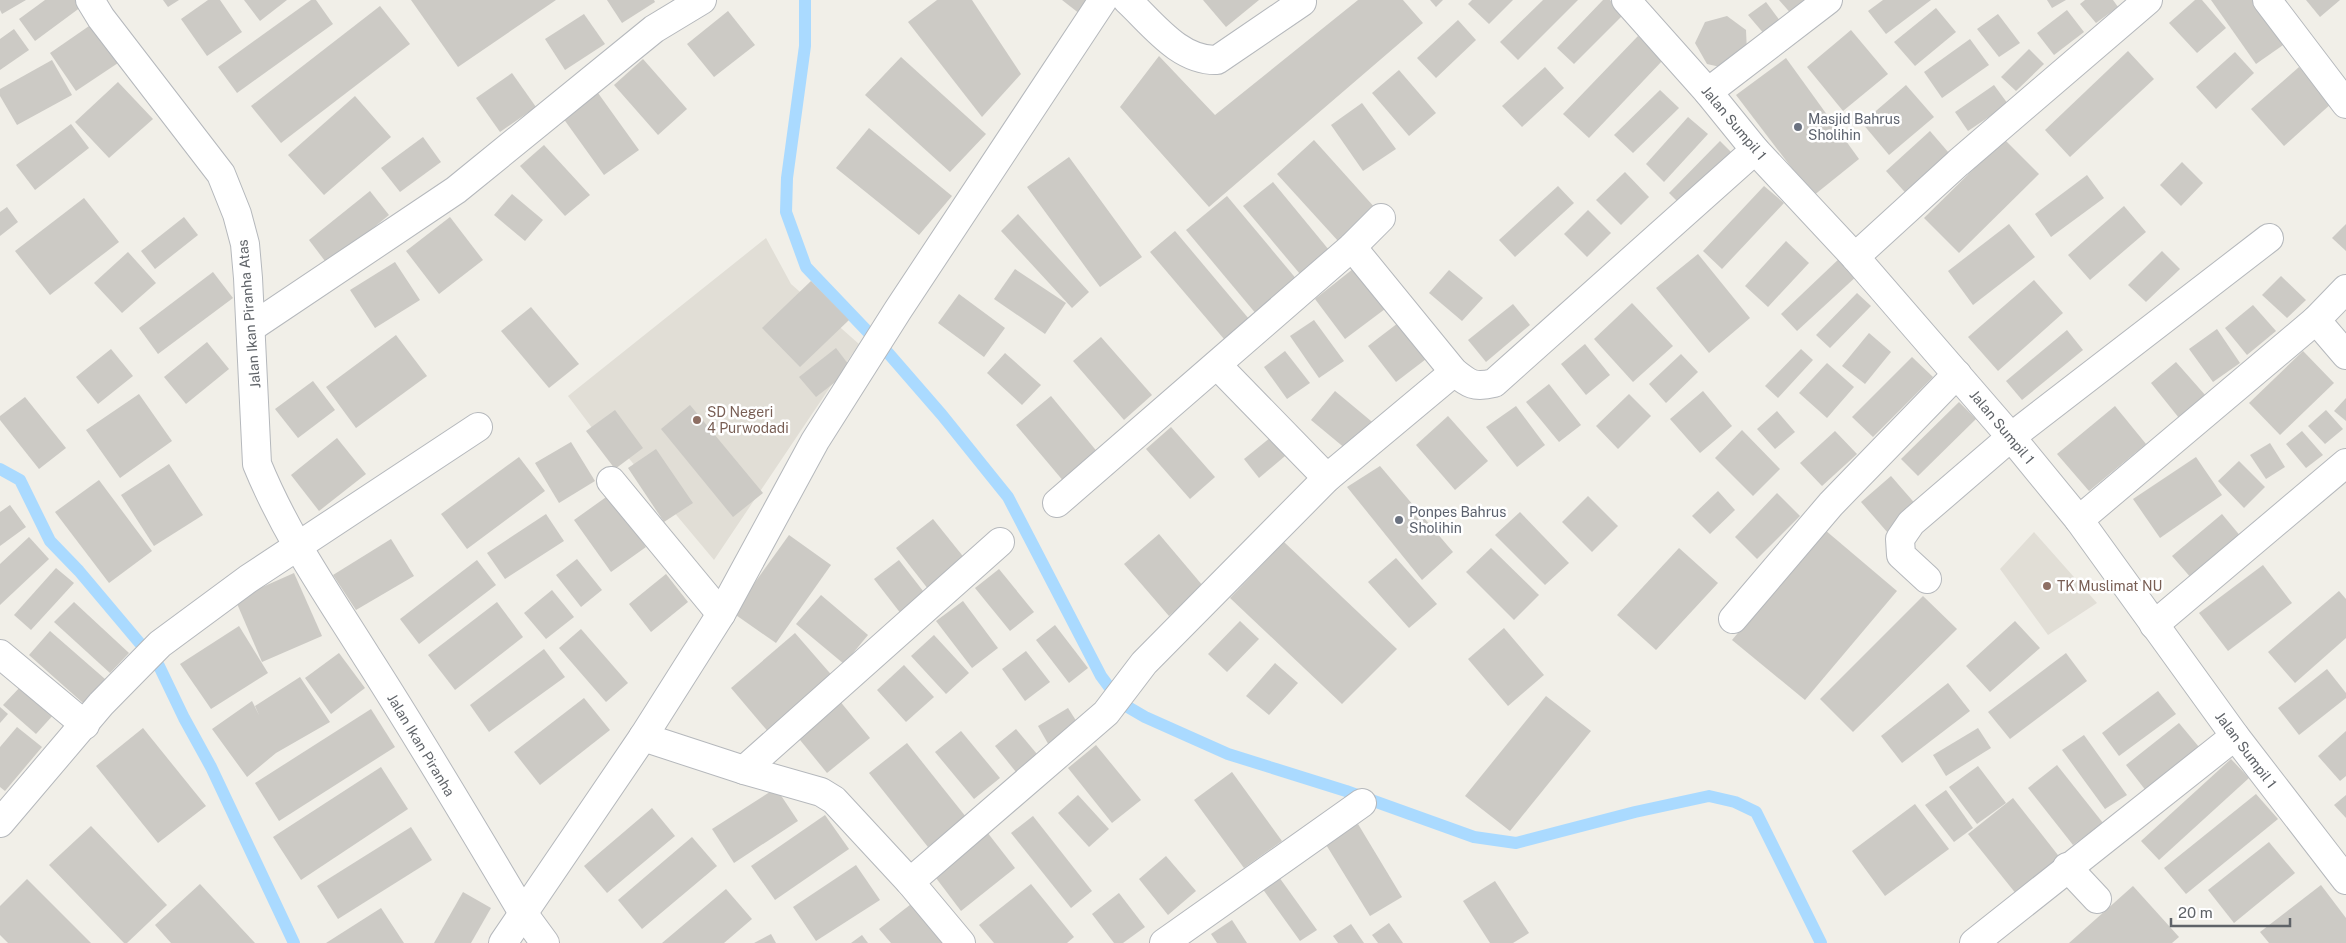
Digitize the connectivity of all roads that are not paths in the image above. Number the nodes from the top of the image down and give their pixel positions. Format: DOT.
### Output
graph roads {
  1 [pos="90,0"];
  2 [pos="702,0"];
  3 [pos="1103,0"];
  4 [pos="1127,0"];
  5 [pos="1626,0"];
  6 [pos="1828,0"];
  7 [pos="2148,0"];
  8 [pos="2267,0"];
  9 [pos="1302,2"];
  10 [pos="1708,92"];
  11 [pos="2346,104"];
  12 [pos="1755,150"];
  13 [pos="1381,218"];
  14 [pos="2269,238"];
  15 [pos="1352,247"];
  16 [pos="1855,257"];
  17 [pos="2346,289"];
  18 [pos="2316,320"];
  19 [pos="252,327"];
  20 [pos="2346,356"];
  21 [pos="1217,365"];
  22 [pos="1454,372"];
  23 [pos="1958,374"];
  24 [pos="478,426"];
  25 [pos="2011,437"];
  26 [pos="2346,463"];
  27 [pos="1327,478"];
  28 [pos="611,481"];
  29 [pos="1057,503"];
  30 [pos="2079,520"];
  31 [pos="1000,542"];
  32 [pos="298,547"];
  33 [pos="1927,579"];
  34 [pos="721,614"];
  35 [pos="1733,619"];
  36 [pos="2154,625"];
  37 [pos="0,654"];
  38 [pos="85,725"];
  39 [pos="2235,736"];
  40 [pos="643,737"];
  41 [pos="744,770"];
  42 [pos="1362,803"];
  43 [pos="0,823"];
  44 [pos="2067,868"];
  45 [pos="2346,880"];
  46 [pos="910,882"];
  47 [pos="2097,899"];
  48 [pos="523,913"];
  49 [pos="503,943"];
  50 [pos="545,943"];
  51 [pos="961,943"];
  52 [pos="1164,943"];
  53 [pos="1974,943"];
  1 -- 19 [label="street, Jalan Ikan Piranha Atas"];
  2 -- 19 [label="street"];
  3 -- 34 [label="street"];
  4 -- 9 [label="street"];
  5 -- 10 [label="street, Jalan Sumpil 1"];
  6 -- 10 [label="street"];
  7 -- 16 [label="street"];
  8 -- 11 [label="street"];
  10 -- 12 [label="street, Jalan Sumpil 1"];
  12 -- 16 [label="street, Jalan Sumpil 1"];
  12 -- 22 [label="street"];
  13 -- 15 [label="street"];
  14 -- 25 [label="street"];
  15 -- 21 [label="street"];
  15 -- 22 [label="street"];
  16 -- 23 [label="street, Jalan Sumpil 1"];
  17 -- 18 [label="street"];
  18 -- 20 [label="street"];
  18 -- 30 [label="street"];
  19 -- 32 [label="street, Jalan Ikan Piranha Atas"];
  21 -- 27 [label="street"];
  21 -- 29 [label="street"];
  22 -- 27 [label="street"];
  23 -- 25 [label="street, Jalan Sumpil 1"];
  23 -- 35 [label="street"];
  24 -- 32 [label="street"];
  25 -- 30 [label="street, Jalan Sumpil 1"];
  25 -- 33 [label="street"];
  26 -- 36 [label="street"];
  27 -- 46 [label="street"];
  28 -- 34 [label="street"];
  30 -- 36 [label="street, Jalan Sumpil 1"];
  31 -- 41 [label="street"];
  32 -- 38 [label="street"];
  32 -- 48 [label="street, Jalan Ikan Piranha"];
  34 -- 40 [label="street"];
  36 -- 39 [label="street, Jalan Sumpil 1"];
  37 -- 38 [label="street"];
  38 -- 43 [label="street"];
  39 -- 44 [label="street"];
  39 -- 45 [label="street, Jalan Sumpil 1"];
  40 -- 41 [label="street"];
  40 -- 48 [label="street"];
  41 -- 46 [label="street"];
  42 -- 52 [label="street"];
  44 -- 47 [label="street"];
  44 -- 53 [label="street"];
  46 -- 51 [label="street"];
  48 -- 49 [label="street"];
  48 -- 50 [label="street, Jalan Ikan Piranha"];
}
